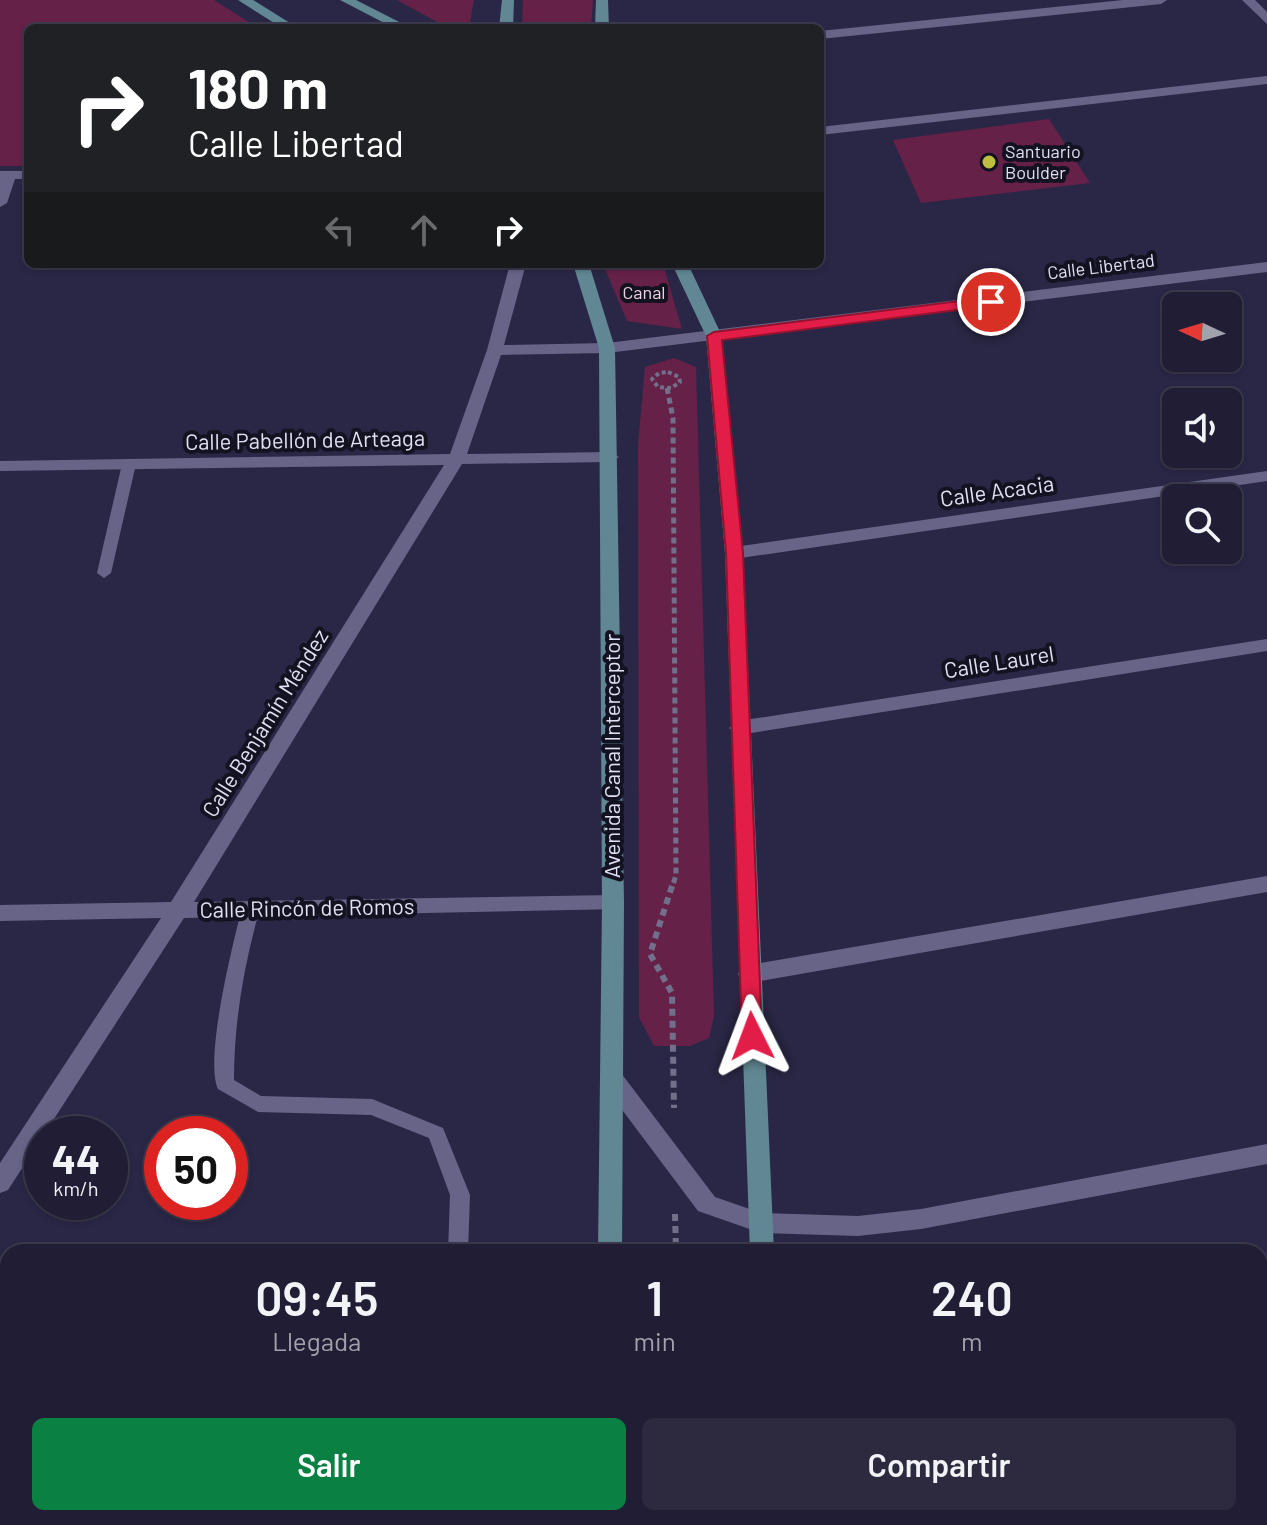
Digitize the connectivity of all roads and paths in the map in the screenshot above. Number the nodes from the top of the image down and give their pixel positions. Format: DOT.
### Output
graph roads {
  1 [pos="244,0"];
  2 [pos="346,0"];
  3 [pos="508,0"];
  4 [pos="602,0"];
  5 [pos="1161,0"];
  6 [pos="1248,0"];
  7 [pos="1267,20"];
  8 [pos="284,24"];
  9 [pos="396,24"];
  10 [pos="506,24"];
  11 [pos="602,24"];
  12 [pos="824,35"];
  13 [pos="1267,80"];
  14 [pos="824,131"];
  15 [pos="5,175"];
  16 [pos="0,203"];
  17 [pos="1267,267"];
  18 [pos="517,268"];
  19 [pos="582,268"];
  20 [pos="682,268"];
  21 [pos="714,336"];
  22 [pos="607,348"];
  23 [pos="495,350"];
  24 [pos="667,388"];
  25 [pos="610,457"];
  26 [pos="456,460"];
  27 [pos="129,464"];
  28 [pos="0,466"];
  29 [pos="1267,476"];
  30 [pos="734,553"];
  31 [pos="104,573"];
  32 [pos="1267,645"];
  33 [pos="739,728"];
  34 [pos="1267,884"];
  35 [pos="613,903"];
  36 [pos="251,908"];
  37 [pos="177,911"];
  38 [pos="0,913"];
  39 [pos="749,974"];
  40 [pos="673,1036"];
  41 [pos="613,1080"];
  42 [pos="1267,1154"];
  43 [pos="0,1183"];
  44 [pos="761,1223"];
  45 [pos="458,1244"];
  46 [pos="610,1244"];
  47 [pos="762,1244"];
  1 -- 8 [label="main road"];
  2 -- 9 [label="main road"];
  3 -- 10 [label="main road"];
  4 -- 11 [label="main road"];
  5 -- 12 [label="street"];
  6 -- 7 [label="street"];
  13 -- 14 [label="street"];
  15 -- 16 [label="street"];
  17 -- 21 [label="street, Calle Libertad"];
  18 -- 23 [label="street, Calle Benjamín Méndez"];
  19 -- 22 [label="main road, Avenida Canal Interceptor"];
  20 -- 21 [label="main road"];
  21 -- 22 [label="street, Calle Libertad"];
  21 -- 30 [label="main road"];
  22 -- 23 [label="street, Calle Libertad"];
  22 -- 25 [label="main road, Avenida Canal Interceptor"];
  23 -- 26 [label="street, Calle Benjamín Méndez"];
  24 -- 24 [label="path"];
  24 -- 40 [label="path"];
  25 -- 26 [label="street, Calle Pabellón de Arteaga"];
  25 -- 35 [label="main road, Avenida Canal Interceptor"];
  26 -- 27 [label="street, Calle Pabellón de Arteaga"];
  26 -- 37 [label="street, Calle Benjamín Méndez"];
  27 -- 28 [label="street, Calle Pabellón de Arteaga"];
  27 -- 31 [label="lane"];
  29 -- 30 [label="street, Calle Acacia"];
  30 -- 33 [label="main road"];
  32 -- 33 [label="street, Calle Laurel"];
  33 -- 39 [label="main road"];
  34 -- 39 [label="street"];
  35 -- 36 [label="street, Calle Rincón de Romos"];
  35 -- 41 [label="main road, Avenida Canal Interceptor"];
  36 -- 37 [label="street, Calle Rincón de Romos"];
  36 -- 45 [label="lane"];
  37 -- 38 [label="street, Calle Rincón de Romos"];
  37 -- 43 [label="street, Calle Benjamín Méndez"];
  39 -- 44 [label="main road"];
  41 -- 44 [label="street"];
  41 -- 46 [label="main road, Avenida Canal Interceptor"];
  42 -- 44 [label="street"];
  44 -- 47 [label="main road"];
}
